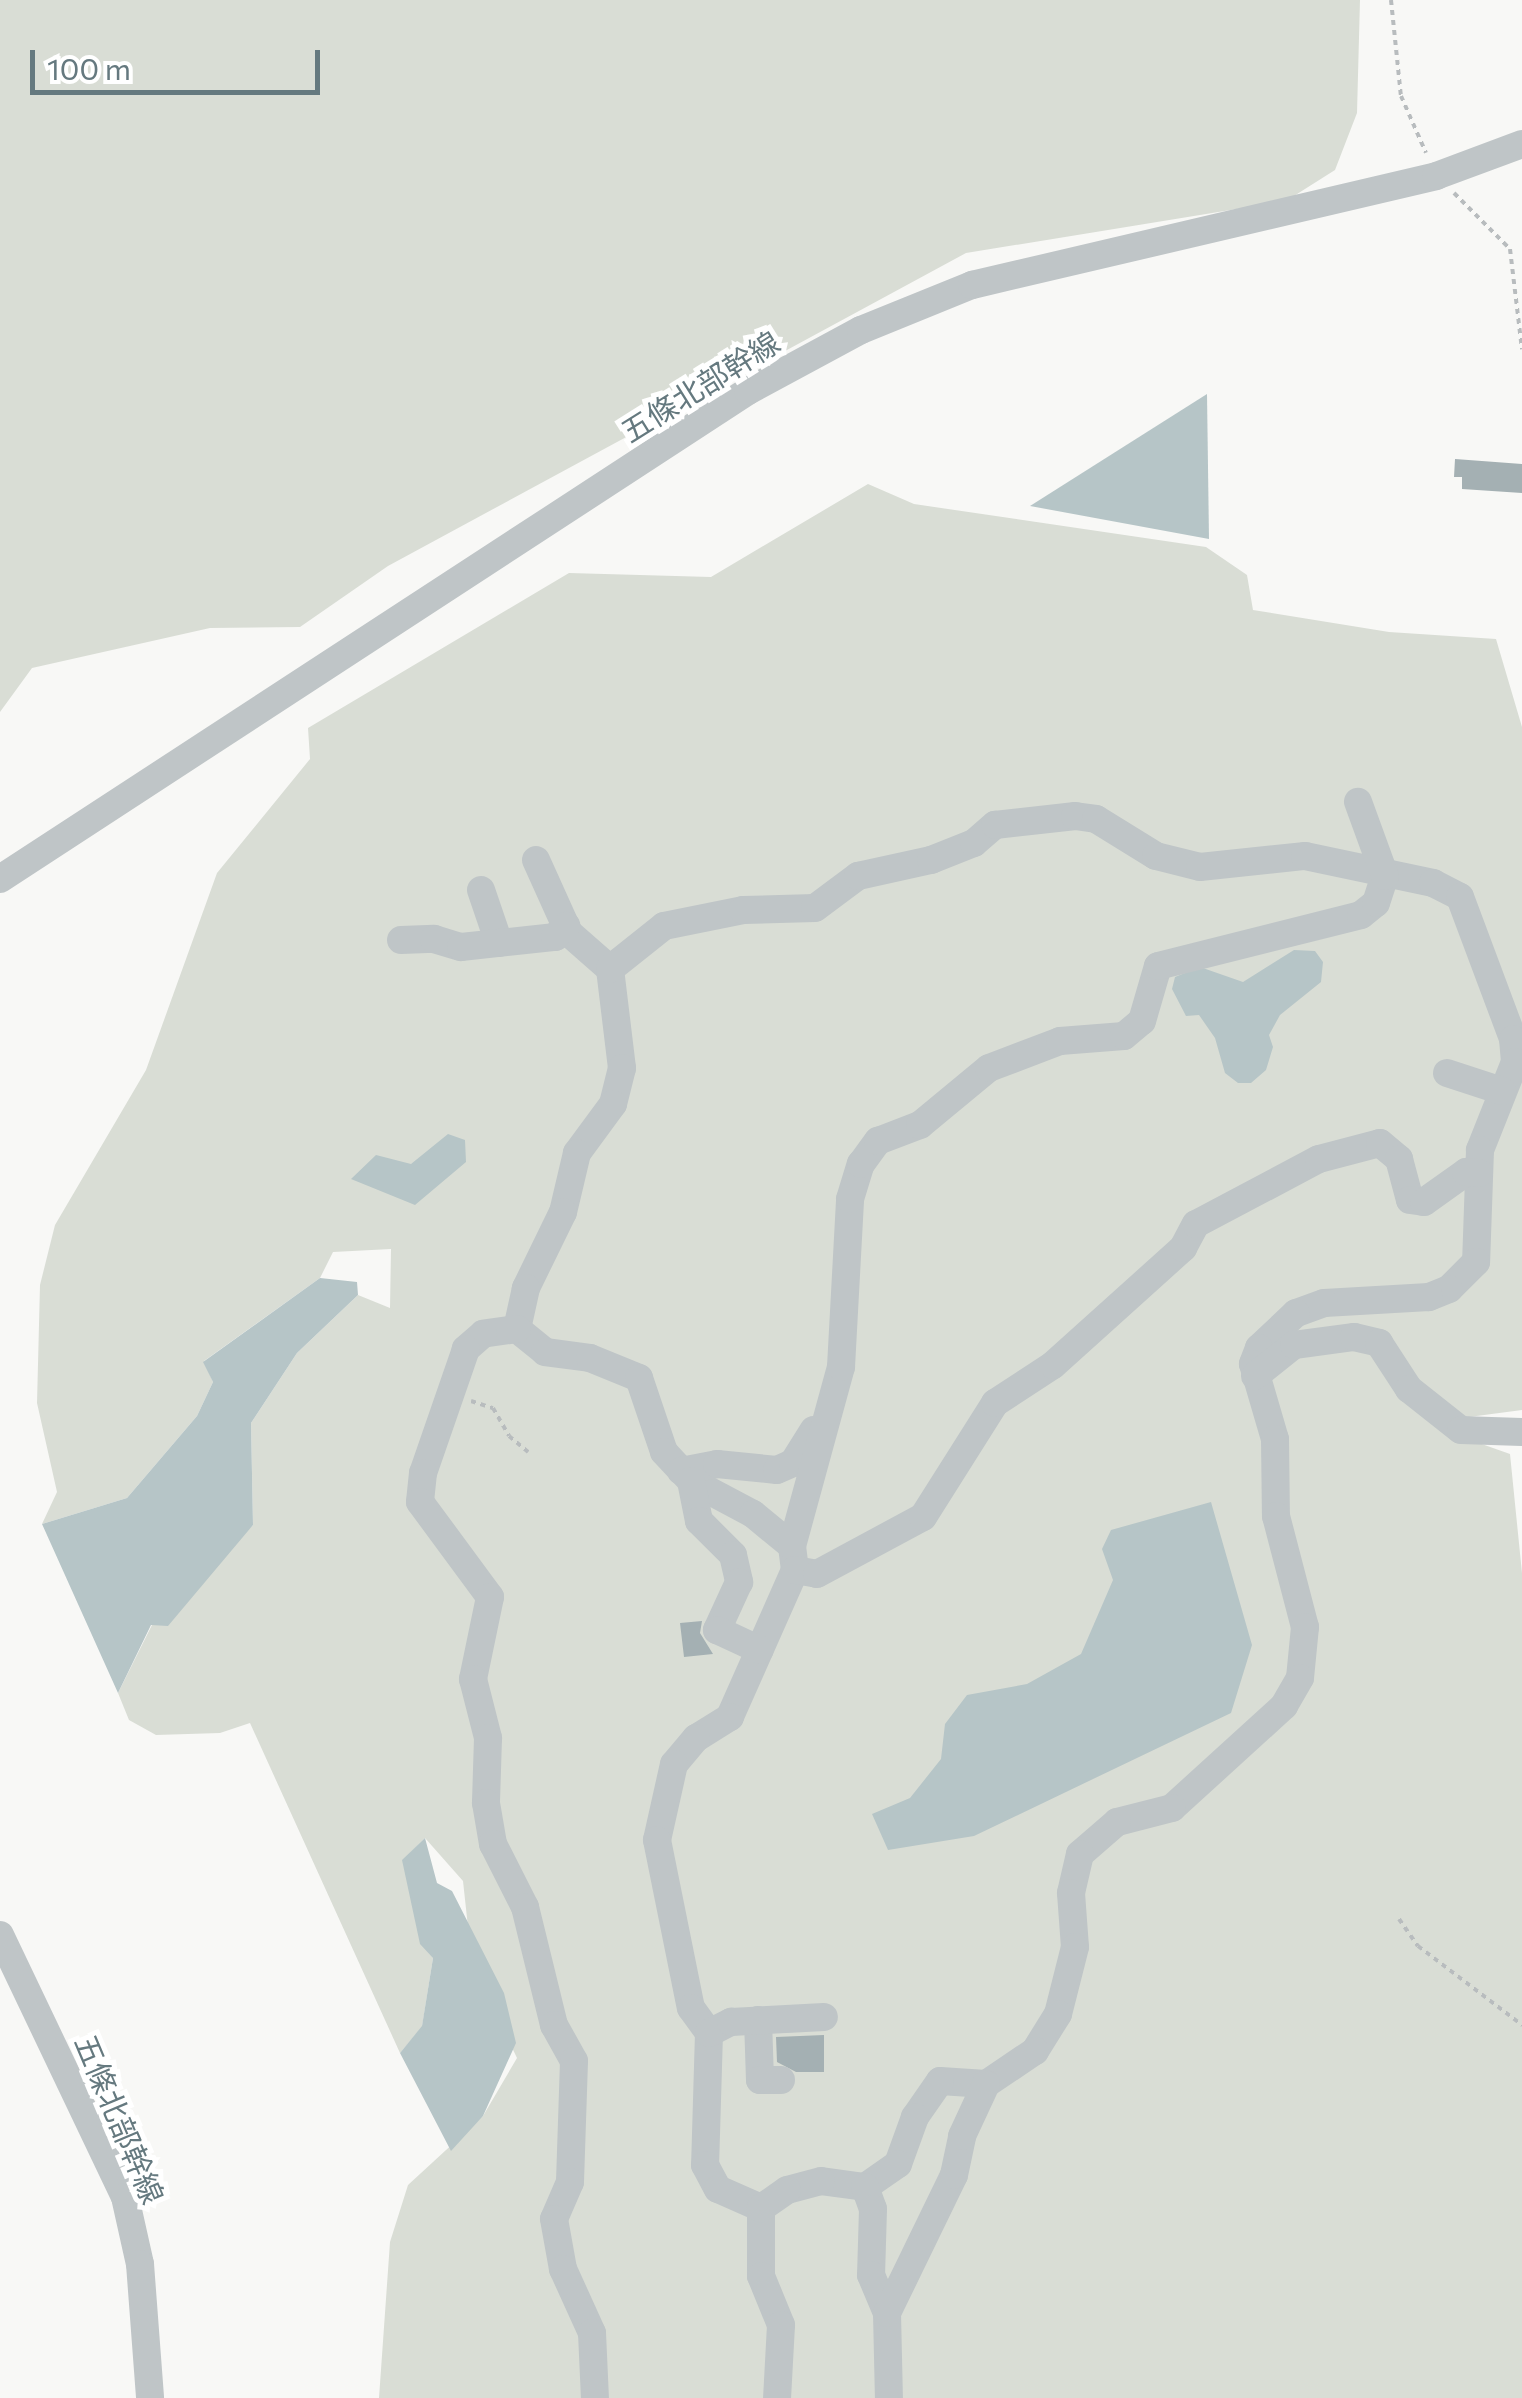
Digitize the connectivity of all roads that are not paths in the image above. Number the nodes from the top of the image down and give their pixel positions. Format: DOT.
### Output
graph roads {
  1 [pos="1522,144"];
  2 [pos="1358,802"];
  3 [pos="536,860"];
  4 [pos="1385,876"];
  5 [pos="0,879"];
  6 [pos="481,890"];
  7 [pos="566,926"];
  8 [pos="400,940"];
  9 [pos="499,943"];
  10 [pos="610,970"];
  11 [pos="1447,1073"];
  12 [pos="1502,1091"];
  13 [pos="1479,1173"];
  14 [pos="517,1329"];
  15 [pos="1255,1376"];
  16 [pos="823,1416"];
  17 [pos="1522,1432"];
  18 [pos="686,1476"];
  19 [pos="794,1558"];
  20 [pos="760,1650"];
  21 [pos="0,1935"];
  22 [pos="824,2016"];
  23 [pos="758,2020"];
  24 [pos="709,2033"];
  25 [pos="781,2080"];
  26 [pos="986,2084"];
  27 [pos="865,2187"];
  28 [pos="760,2208"];
  29 [pos="888,2313"];
  30 [pos="150,2398"];
  31 [pos="595,2398"];
  32 [pos="778,2398"];
  33 [pos="889,2398"];
  1 -- 5 [label="street, 五條北部幹線"];
  2 -- 4 [label="street"];
  3 -- 7 [label="street"];
  4 -- 10 [label="street"];
  4 -- 12 [label="street"];
  4 -- 16 [label="street"];
  6 -- 9 [label="street"];
  7 -- 9 [label="street"];
  7 -- 10 [label="street"];
  8 -- 9 [label="street"];
  10 -- 14 [label="street"];
  11 -- 12 [label="street"];
  12 -- 13 [label="street"];
  13 -- 15 [label="street"];
  13 -- 19 [label="street"];
  14 -- 18 [label="street"];
  14 -- 31 [label="street"];
  15 -- 17 [label="street"];
  15 -- 26 [label="street"];
  16 -- 18 [label="street"];
  16 -- 19 [label="street"];
  18 -- 19 [label="street"];
  18 -- 20 [label="street"];
  19 -- 20 [label="street"];
  20 -- 24 [label="street"];
  21 -- 30 [label="street, 五條北部幹線"];
  22 -- 23 [label="street"];
  23 -- 24 [label="street"];
  23 -- 25 [label="street"];
  24 -- 28 [label="street"];
  26 -- 27 [label="street"];
  26 -- 29 [label="street"];
  27 -- 28 [label="street"];
  27 -- 29 [label="street"];
  28 -- 32 [label="street"];
  29 -- 33 [label="street"];
}
